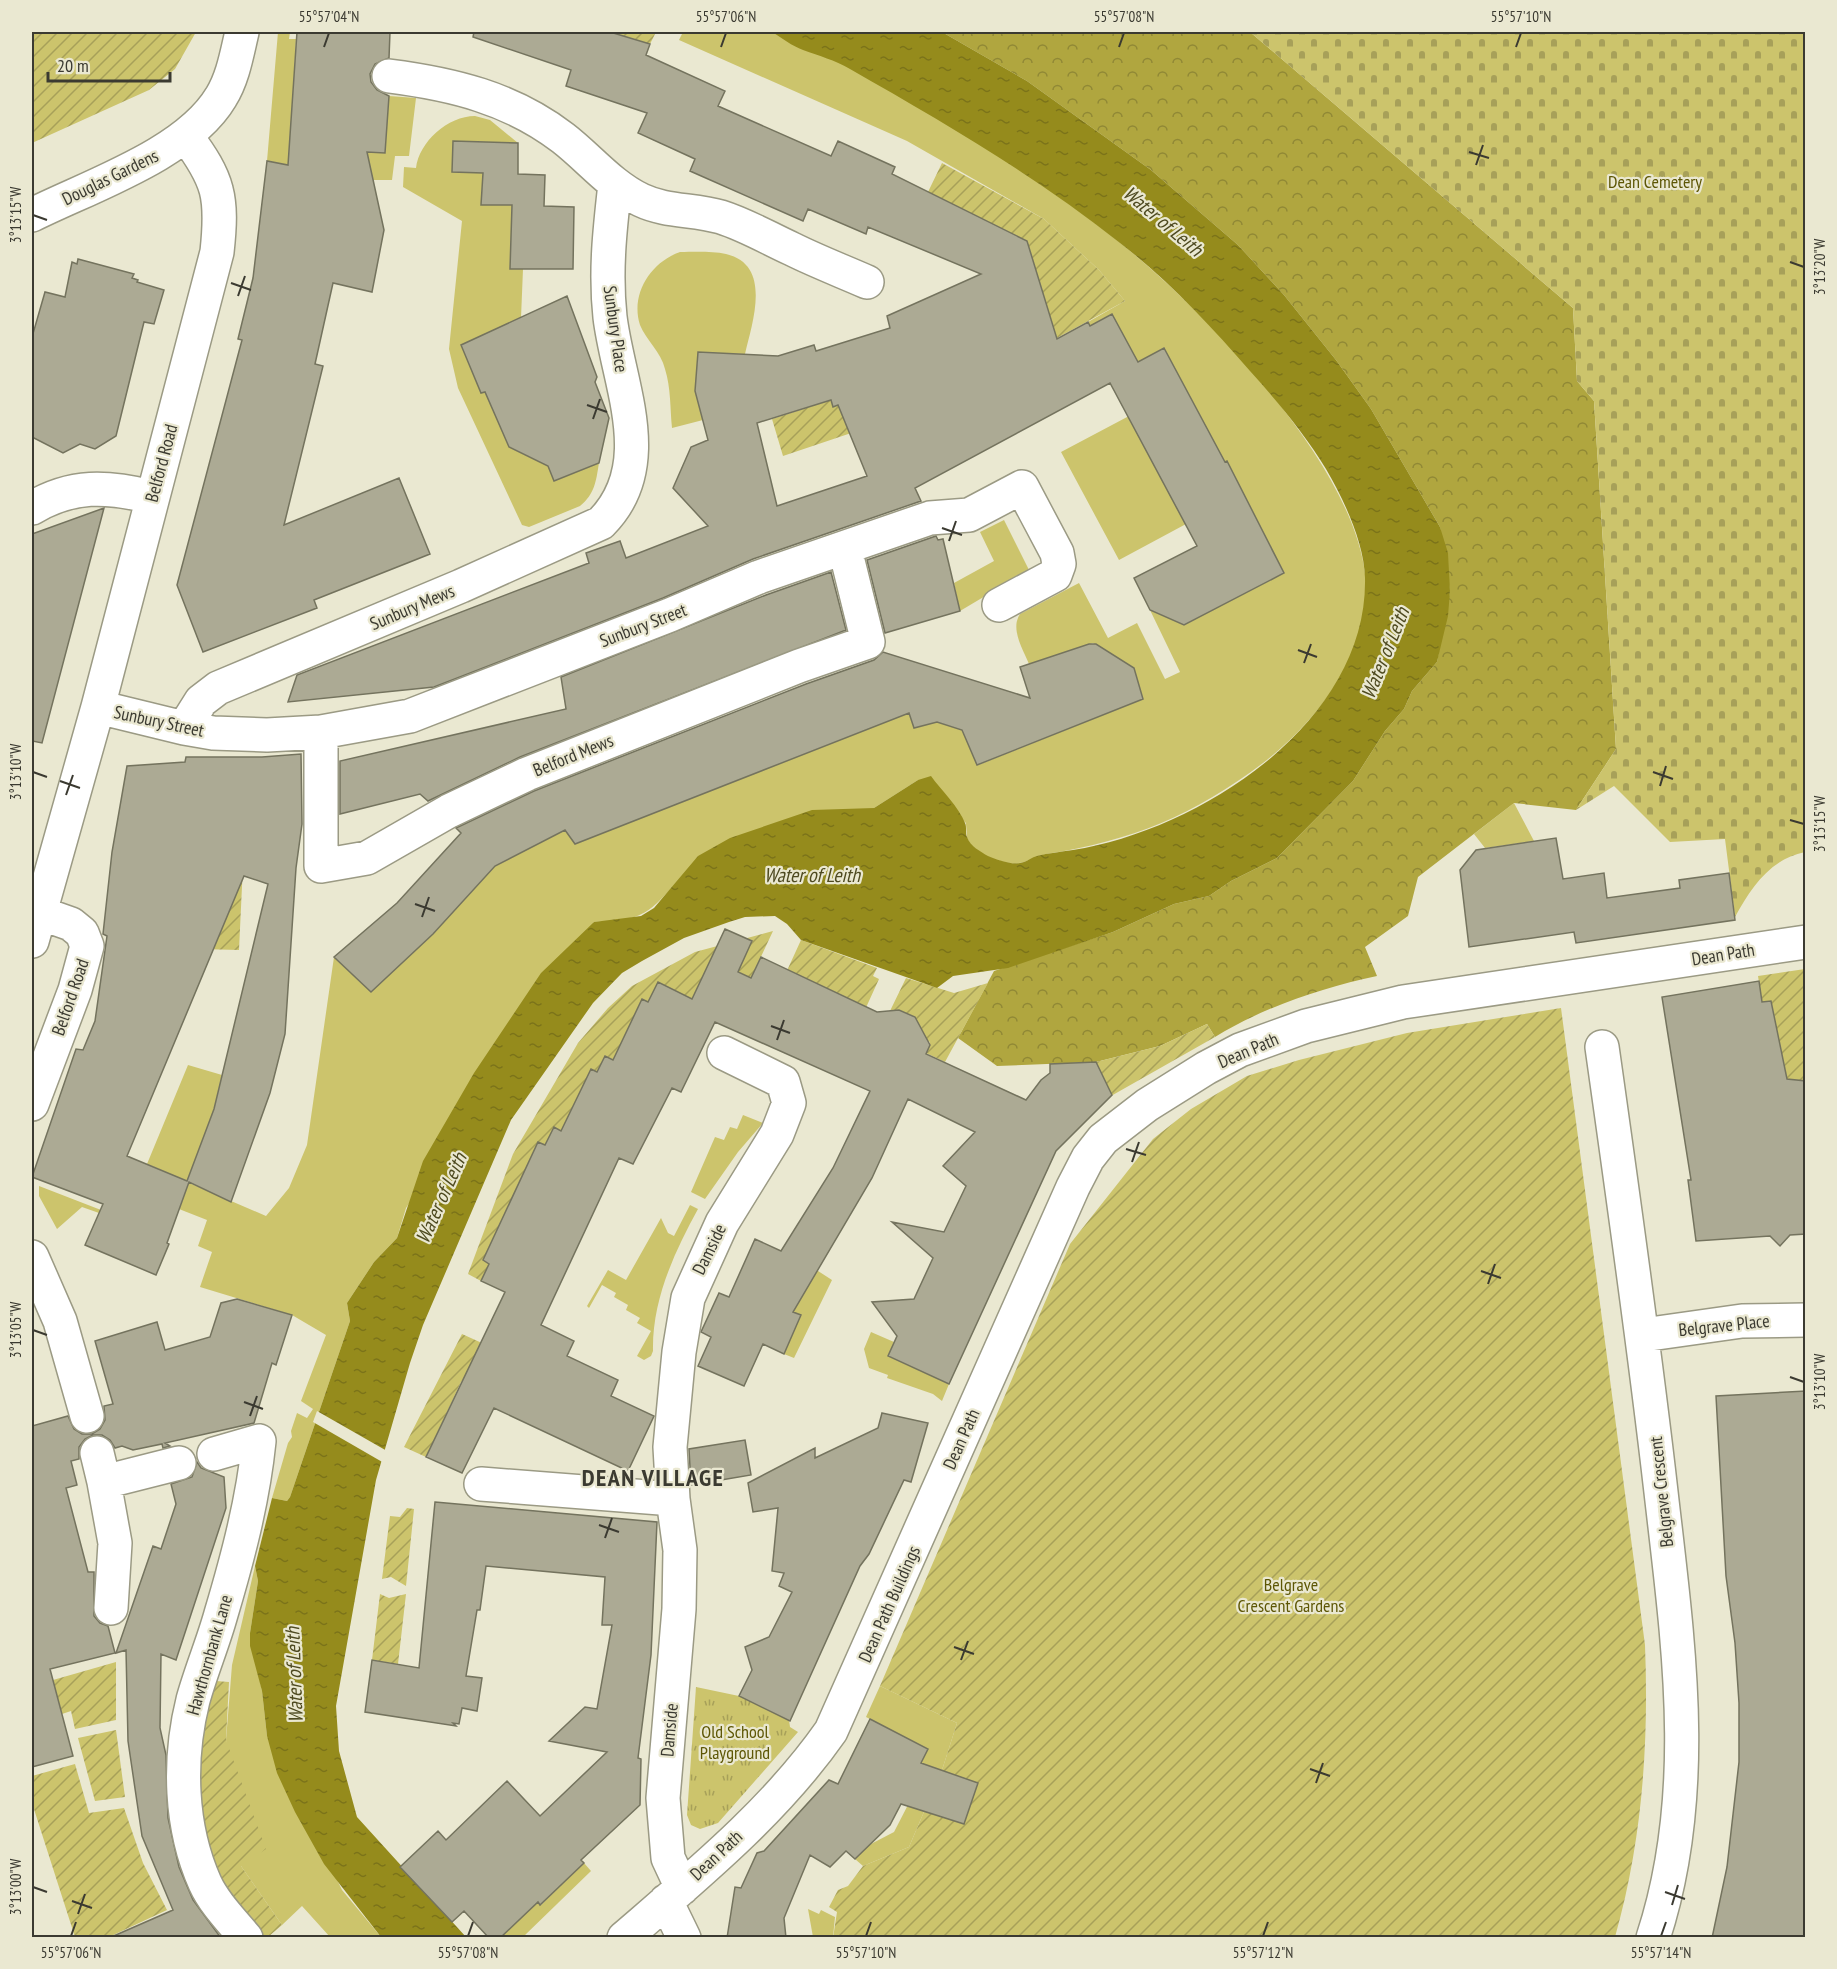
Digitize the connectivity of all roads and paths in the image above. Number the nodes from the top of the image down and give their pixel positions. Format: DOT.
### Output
graph roads {
  1 [pos="241,34"];
  2 [pos="389,76"];
  3 [pos="186,136"];
  4 [pos="615,184"];
  5 [pos="32,215"];
  6 [pos="867,282"];
  7 [pos="627,474"];
  8 [pos="152,497"];
  9 [pos="32,508"];
  10 [pos="845,549"];
  11 [pos="999,605"];
  12 [pos="98,707"];
  13 [pos="184,728"];
  14 [pos="321,732"];
  15 [pos="36,927"];
  16 [pos="1806,942"];
  17 [pos="1602,1047"];
  18 [pos="724,1053"];
  19 [pos="32,1104"];
  20 [pos="32,1257"];
  21 [pos="1806,1320"];
  22 [pos="1643,1335"];
  23 [pos="87,1416"];
  24 [pos="214,1454"];
  25 [pos="179,1463"];
  26 [pos="481,1484"];
  27 [pos="673,1498"];
  28 [pos="935,1499"];
  29 [pos="111,1608"];
  30 [pos="842,1708"];
  31 [pos="674,1895"];
  32 [pos="246,1938"];
  33 [pos="624,1938"];
  34 [pos="684,1938"];
  35 [pos="1653,1938"];
  1 -- 3 [label="street"];
  2 -- 4 [label="street"];
  3 -- 5 [label="street, Douglas Gardens"];
  3 -- 8 [label="street, Belford Road"];
  4 -- 6 [label="street"];
  4 -- 7 [label="street, Sunbury Place"];
  7 -- 13 [label="street, Sunbury Mews"];
  8 -- 9 [label="street"];
  8 -- 12 [label="street, Belford Road"];
  10 -- 11 [label="street, Sunbury Street"];
  10 -- 14 [label="street, Sunbury Street"];
  10 -- 14 [label="street, Belford Mews"];
  12 -- 13 [label="street, Sunbury Street"];
  12 -- 15 [label="street, Belford Road"];
  13 -- 14 [label="street, Sunbury Street"];
  15 -- 19 [label="street, Belford Road"];
  16 -- 28 [label="street, Dean Path"];
  17 -- 22 [label="street, Belgrave Crescent"];
  18 -- 27 [label="street, Damside"];
  20 -- 23 [label="street"];
  21 -- 22 [label="street, Belgrave Place"];
  22 -- 35 [label="street, Belgrave Crescent"];
  24 -- 32 [label="street, Hawthornbank Lane"];
  25 -- 29 [label="street"];
  26 -- 27 [label="street"];
  27 -- 31 [label="street, Damside"];
  28 -- 30 [label="street, Dean Path Buildings"];
  30 -- 31 [label="street, Dean Path"];
  31 -- 33 [label="street, Dean Path"];
  31 -- 34 [label="street, Damside"];
}
